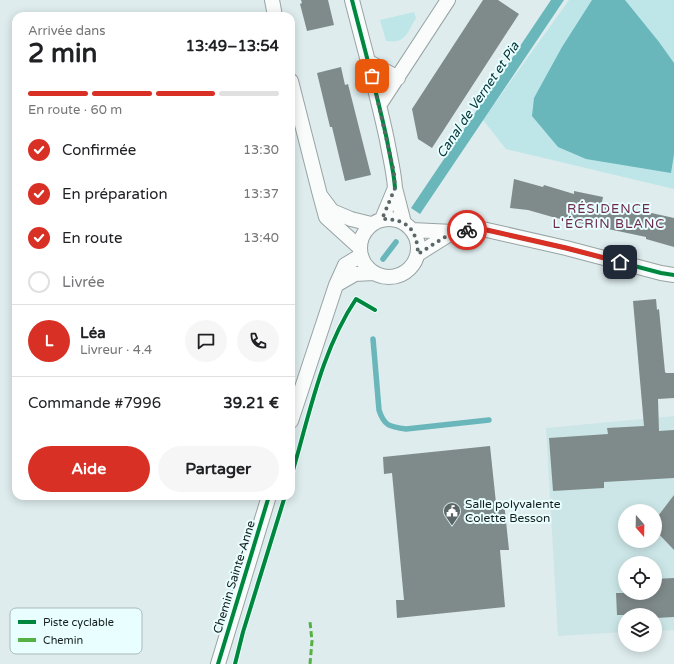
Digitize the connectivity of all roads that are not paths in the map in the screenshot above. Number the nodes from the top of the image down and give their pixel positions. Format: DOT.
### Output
graph roads {
  1 [pos="272,0"];
  2 [pos="352,0"];
  3 [pos="448,0"];
  4 [pos="274,12"];
  5 [pos="369,62"];
  6 [pos="398,78"];
  7 [pos="295,97"];
  8 [pos="380,104"];
  9 [pos="395,188"];
  10 [pos="320,195"];
  11 [pos="377,222"];
  12 [pos="408,227"];
  13 [pos="453,232"];
  14 [pos="360,251"];
  15 [pos="418,254"];
  16 [pos="373,273"];
  17 [pos="674,275"];
  18 [pos="336,285"];
  19 [pos="295,409"];
  20 [pos="268,500"];
  21 [pos="218,664"];
  1 -- 4 [label="street"];
  2 -- 5 [label="street"];
  3 -- 6 [label="street"];
  5 -- 6 [label="street"];
  5 -- 8 [label="street"];
  6 -- 8 [label="street"];
  7 -- 10 [label="street"];
  8 -- 9 [label="street"];
  9 -- 11 [label="street"];
  9 -- 12 [label="street"];
  10 -- 11 [label="street"];
  10 -- 14 [label="street"];
  11 -- 12 [label="street"];
  11 -- 14 [label="street"];
  12 -- 13 [label="street"];
  12 -- 15 [label="street"];
  13 -- 15 [label="street"];
  13 -- 17 [label="street"];
  14 -- 16 [label="street"];
  14 -- 18 [label="street"];
  15 -- 16 [label="street"];
  16 -- 18 [label="street"];
  18 -- 19 [label="street"];
  20 -- 21 [label="street, Chemin Sainte-Anne"];
}
